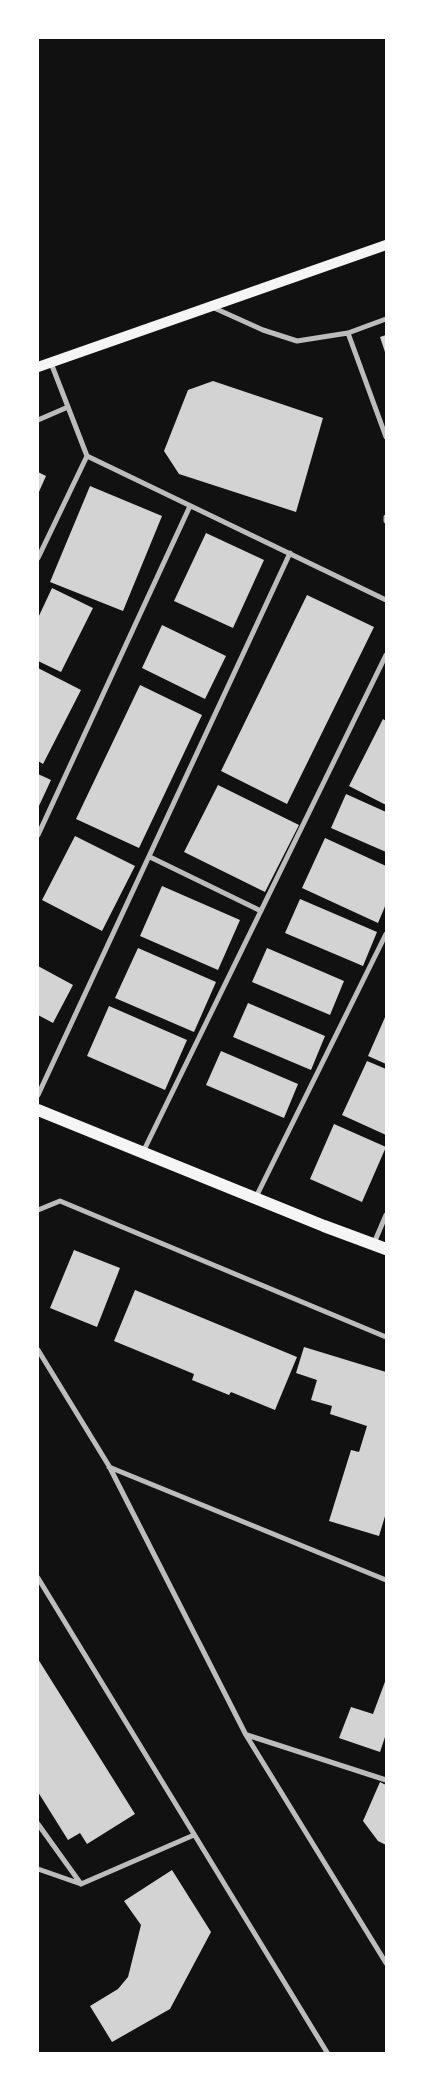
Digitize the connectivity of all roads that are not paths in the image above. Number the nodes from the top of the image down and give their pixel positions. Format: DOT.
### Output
graph roads {
  1 [pos="386,245"];
  2 [pos="209,306"];
  3 [pos="386,319"];
  4 [pos="348,334"];
  5 [pos="51,362"];
  6 [pos="38,367"];
  7 [pos="68,407"];
  8 [pos="38,420"];
  9 [pos="386,437"];
  10 [pos="87,456"];
  11 [pos="190,506"];
  12 [pos="290,554"];
  13 [pos="38,558"];
  14 [pos="386,600"];
  15 [pos="386,655"];
  16 [pos="38,834"];
  17 [pos="150,856"];
  18 [pos="261,912"];
  19 [pos="386,934"];
  20 [pos="38,1095"];
  21 [pos="38,1110"];
  22 [pos="143,1152"];
  23 [pos="256,1197"];
  24 [pos="38,1210"];
  25 [pos="386,1215"];
  26 [pos="374,1243"];
  27 [pos="386,1249"];
  28 [pos="386,1337"];
  29 [pos="38,1350"];
  30 [pos="109,1466"];
  31 [pos="38,1578"];
  32 [pos="386,1580"];
  33 [pos="246,1735"];
  34 [pos="386,1780"];
  35 [pos="38,1824"];
  36 [pos="194,1836"];
  37 [pos="38,1869"];
  38 [pos="81,1884"];
  39 [pos="386,1963"];
  40 [pos="328,2054"];
  1 -- 2 [label="main road"];
  2 -- 4 [label="street"];
  2 -- 5 [label="main road"];
  3 -- 4 [label="street"];
  4 -- 9 [label="street"];
  5 -- 6 [label="main road"];
  5 -- 7 [label="street"];
  7 -- 8 [label="street"];
  7 -- 10 [label="street"];
  10 -- 11 [label="street"];
  10 -- 13 [label="street"];
  11 -- 12 [label="street"];
  11 -- 16 [label="street"];
  12 -- 14 [label="street"];
  12 -- 17 [label="street"];
  15 -- 18 [label="street"];
  17 -- 18 [label="street"];
  17 -- 20 [label="street"];
  18 -- 22 [label="street"];
  19 -- 23 [label="street"];
  21 -- 22 [label="main road"];
  22 -- 23 [label="main road"];
  23 -- 26 [label="main road"];
  24 -- 28 [label="street"];
  25 -- 26 [label="street"];
  26 -- 27 [label="main road"];
  29 -- 30 [label="street"];
  30 -- 32 [label="street"];
  30 -- 33 [label="street"];
  31 -- 36 [label="street"];
  33 -- 34 [label="street"];
  33 -- 39 [label="street"];
  35 -- 38 [label="street"];
  36 -- 38 [label="street"];
  36 -- 40 [label="street"];
  37 -- 38 [label="street"];
}
